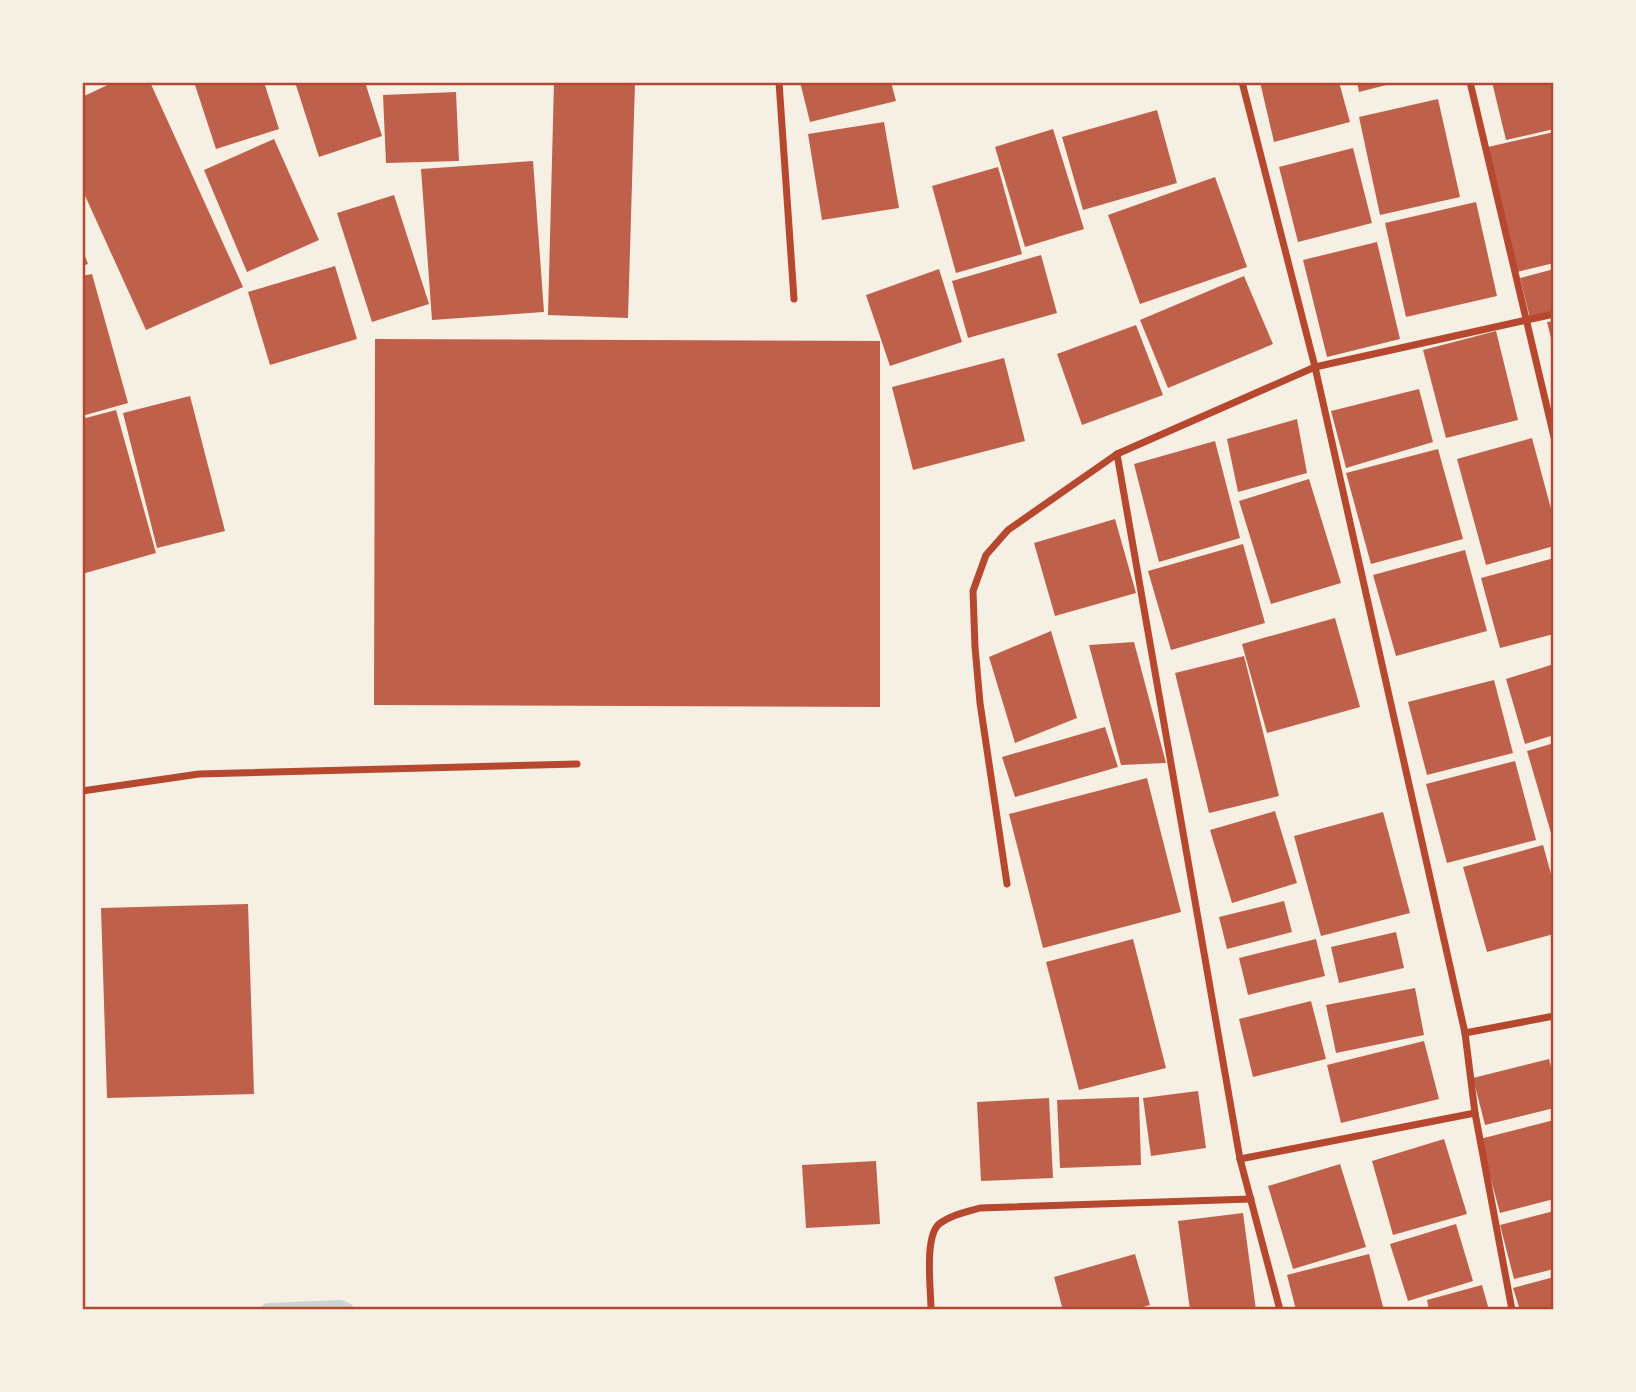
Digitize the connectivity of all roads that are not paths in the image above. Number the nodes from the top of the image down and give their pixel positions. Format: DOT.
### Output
graph roads {
  1 [pos="779,82"];
  2 [pos="1242,82"];
  3 [pos="1470,82"];
  4 [pos="794,299"];
  5 [pos="1554,314"];
  6 [pos="1525,321"];
  7 [pos="1314,367"];
  8 [pos="1554,437"];
  9 [pos="1116,454"];
  10 [pos="577,764"];
  11 [pos="82,791"];
  12 [pos="1007,884"];
  13 [pos="1554,1016"];
  14 [pos="1465,1033"];
  15 [pos="1475,1113"];
  16 [pos="1240,1159"];
  17 [pos="1251,1199"];
  18 [pos="931,1310"];
  19 [pos="1280,1310"];
  20 [pos="1512,1310"];
  1 -- 4 [label="street"];
  2 -- 7 [label="street"];
  3 -- 6 [label="street"];
  5 -- 6 [label="street"];
  6 -- 7 [label="street"];
  6 -- 8 [label="street"];
  7 -- 9 [label="street"];
  7 -- 14 [label="street"];
  9 -- 12 [label="street"];
  9 -- 16 [label="street"];
  10 -- 11 [label="street"];
  13 -- 14 [label="street"];
  14 -- 15 [label="street"];
  15 -- 16 [label="street"];
  15 -- 20 [label="street"];
  16 -- 17 [label="street"];
  17 -- 18 [label="street"];
  17 -- 19 [label="street"];
}
